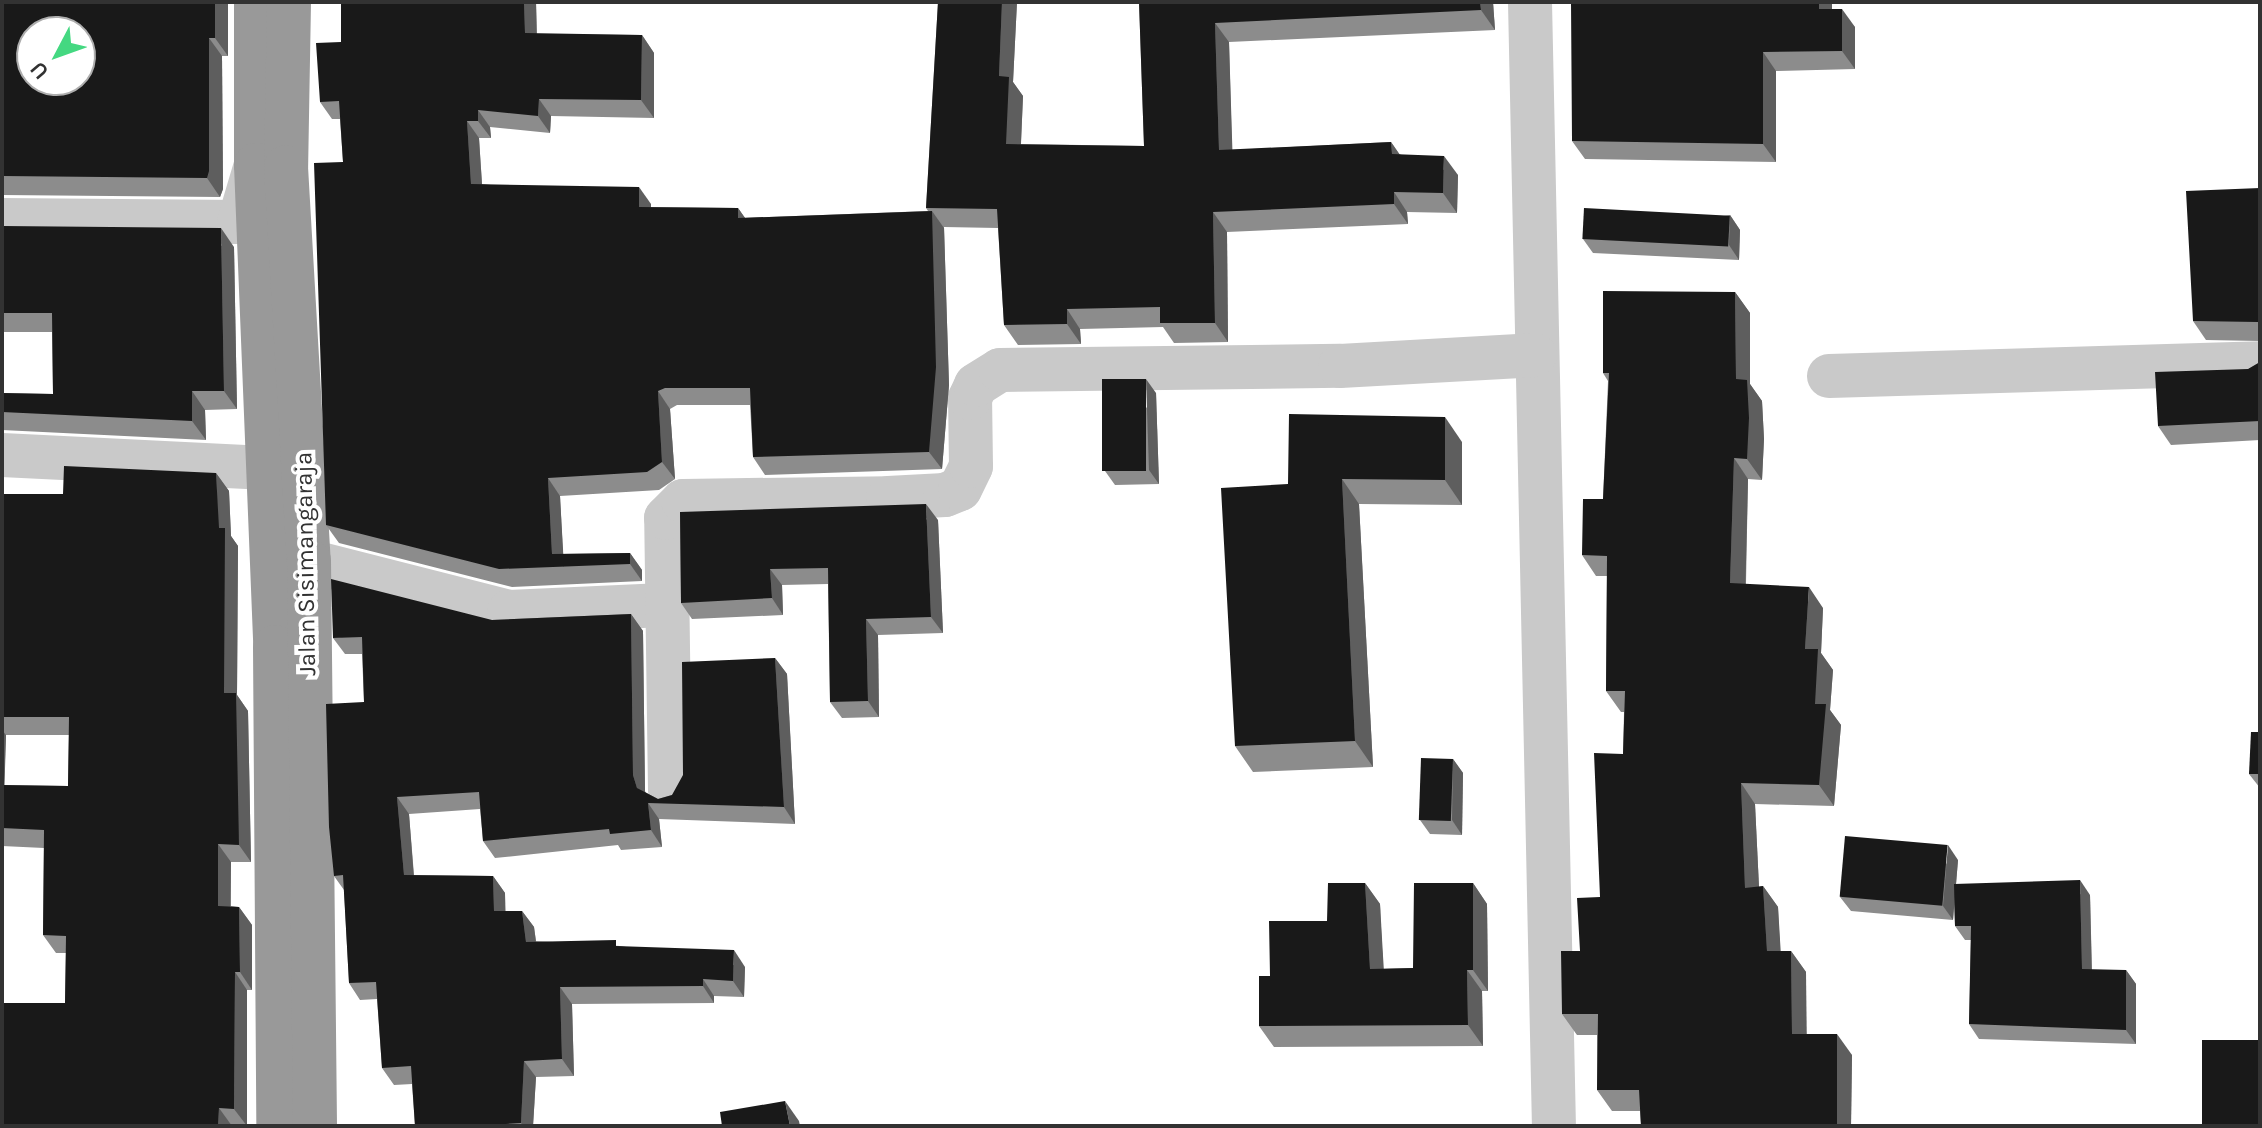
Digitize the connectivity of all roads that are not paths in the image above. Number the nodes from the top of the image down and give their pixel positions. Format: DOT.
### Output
graph roads {
  1 [pos="256,2"];
  2 [pos="289,2"];
  3 [pos="1530,2"];
  4 [pos="271,166"];
  5 [pos="2,220"];
  6 [pos="1535,355"];
  7 [pos="2260,363"];
  8 [pos="1829,376"];
  9 [pos="284,413"];
  10 [pos="2,455"];
  11 [pos="309,561"];
  12 [pos="664,605"];
  13 [pos="670,791"];
  14 [pos="278,1126"];
  15 [pos="315,1126"];
  16 [pos="1554,1126"];
  1 -- 4 [label="highway, Jalan Sisimangaraja"];
  2 -- 4 [label="highway, Jalan Sisimangaraja"];
  3 -- 6 [label="street"];
  4 -- 5 [label="street"];
  4 -- 9 [label="highway, Jalan Sisimangaraja"];
  6 -- 12 [label="street"];
  6 -- 16 [label="street"];
  7 -- 8 [label="street"];
  9 -- 10 [label="street"];
  9 -- 11 [label="highway, Jalan Sisimangaraja"];
  9 -- 14 [label="highway, Jalan Sisimangaraja"];
  11 -- 12 [label="street"];
  11 -- 15 [label="highway, Jalan Sisimangaraja"];
  12 -- 13 [label="street"];
}
